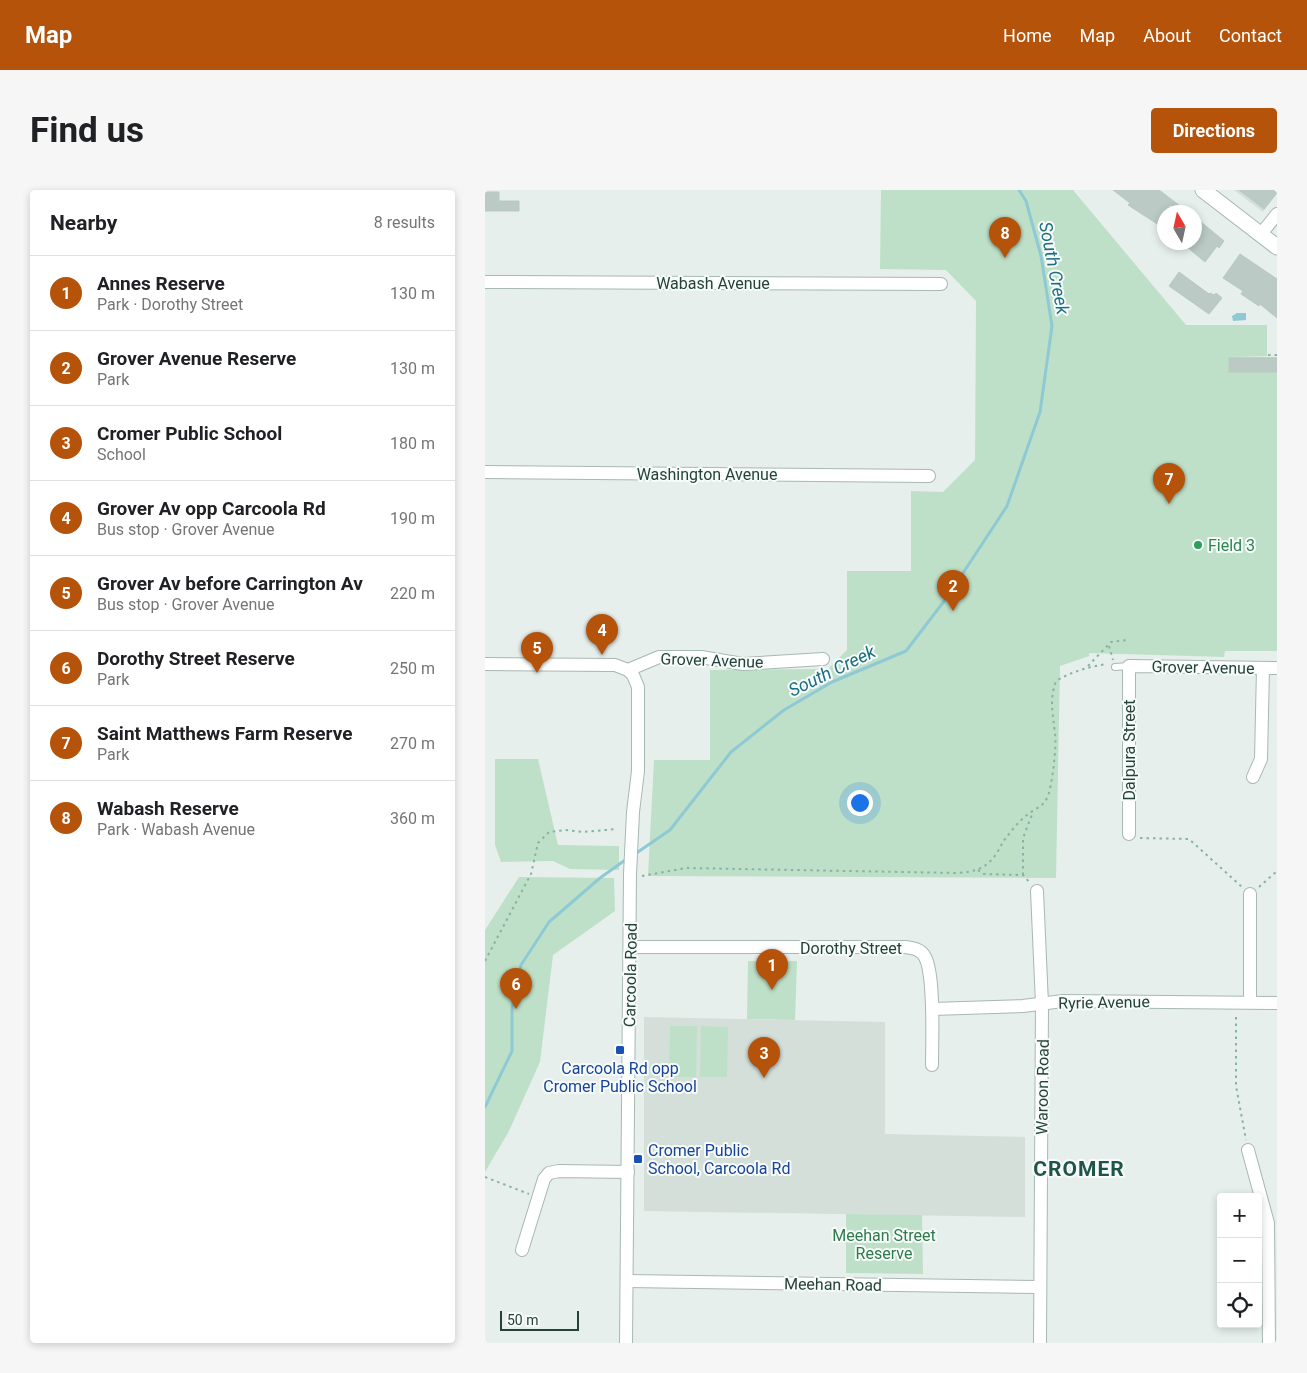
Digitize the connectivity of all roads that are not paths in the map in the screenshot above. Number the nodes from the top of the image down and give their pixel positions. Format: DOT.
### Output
graph roads {
  1 [pos="1203,190"];
  2 [pos="1277,214"];
  3 [pos="1261,234"];
  4 [pos="1277,247"];
  5 [pos="485,282"];
  6 [pos="941,284"];
  7 [pos="485,472"];
  8 [pos="929,476"];
  9 [pos="823,659"];
  10 [pos="485,664"];
  11 [pos="1129,666"];
  12 [pos="1115,667"];
  13 [pos="1263,668"];
  14 [pos="1277,668"];
  15 [pos="627,670"];
  16 [pos="1253,777"];
  17 [pos="1129,834"];
  18 [pos="1037,891"];
  19 [pos="1250,894"];
  20 [pos="630,948"];
  21 [pos="1249,1002"];
  22 [pos="1277,1003"];
  23 [pos="1042,1004"];
  24 [pos="932,1009"];
  25 [pos="931,1065"];
  26 [pos="1248,1150"];
  27 [pos="628,1172"];
  28 [pos="522,1250"];
  29 [pos="627,1281"];
  30 [pos="1040,1287"];
  31 [pos="626,1343"];
  32 [pos="1040,1343"];
  33 [pos="1269,1343"];
  1 -- 3 [label="street"];
  2 -- 3 [label="street"];
  3 -- 4 [label="street"];
  5 -- 6 [label="street, Wabash Avenue"];
  7 -- 8 [label="street, Washington Avenue"];
  9 -- 15 [label="street, Grover Avenue"];
  10 -- 15 [label="street"];
  11 -- 12 [label="lane"];
  11 -- 13 [label="street, Grover Avenue"];
  11 -- 17 [label="street, Dalpura Street"];
  13 -- 14 [label="street, Grover Avenue"];
  13 -- 16 [label="street"];
  15 -- 20 [label="street, Carcoola Road"];
  18 -- 23 [label="street, Waroon Road"];
  19 -- 21 [label="street"];
  20 -- 24 [label="street, Dorothy Street"];
  20 -- 27 [label="street, Carcoola Road"];
  21 -- 22 [label="street, Ryrie Avenue"];
  21 -- 23 [label="street, Ryrie Avenue"];
  23 -- 24 [label="street, Ryrie Avenue"];
  23 -- 30 [label="street, Waroon Road"];
  24 -- 25 [label="street"];
  26 -- 33 [label="street"];
  27 -- 28 [label="street"];
  27 -- 29 [label="street, Carcoola Road"];
  29 -- 30 [label="street, Meehan Road"];
  29 -- 31 [label="street, Carcoola Road"];
  30 -- 32 [label="street, Waroon Road"];
}
